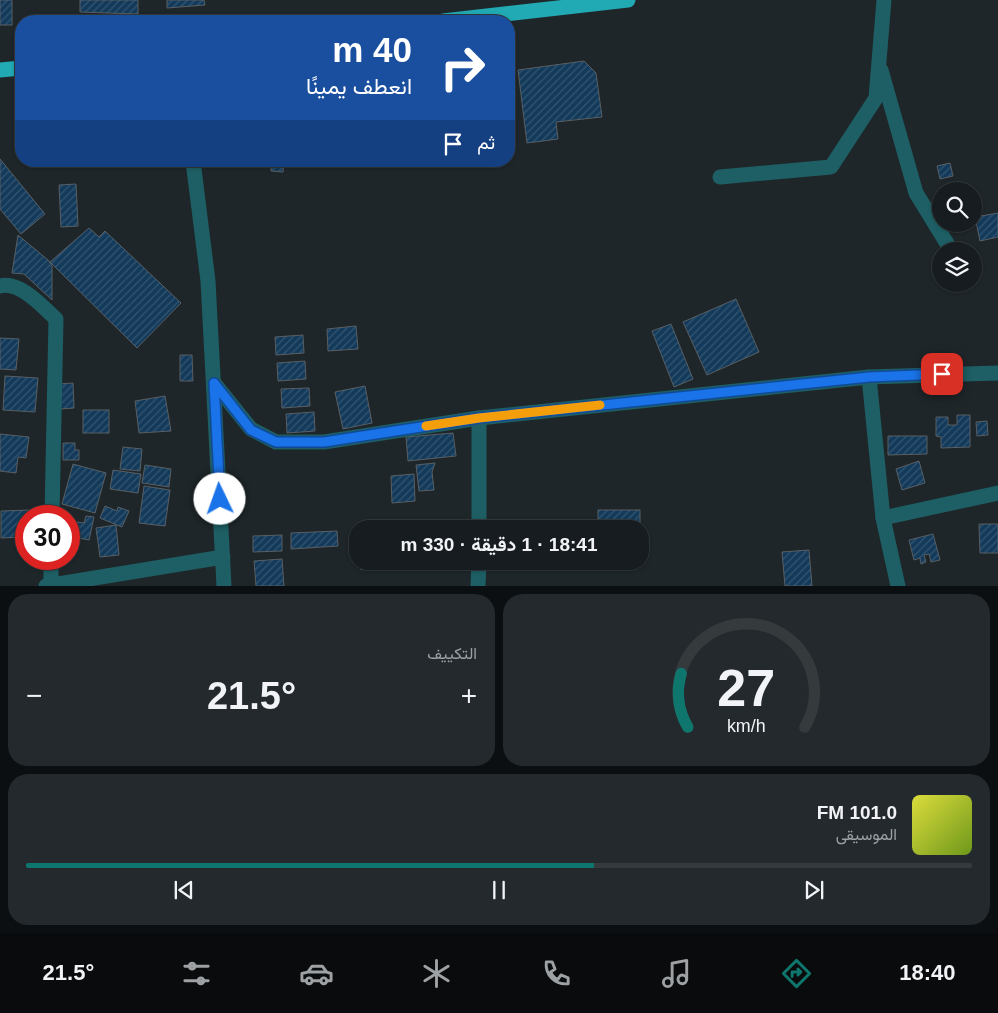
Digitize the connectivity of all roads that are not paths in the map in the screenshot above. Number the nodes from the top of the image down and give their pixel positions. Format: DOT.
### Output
graph roads {
  1 [pos="628,0"];
  2 [pos="884,0"];
  3 [pos="496,15"];
  4 [pos="879,62"];
  5 [pos="15,69"];
  6 [pos="0,70"];
  7 [pos="194,167"];
  8 [pos="720,177"];
  9 [pos="945,242"];
  10 [pos="0,286"];
  11 [pos="998,372"];
  12 [pos="869,377"];
  13 [pos="214,383"];
  14 [pos="479,418"];
  15 [pos="998,493"];
  16 [pos="52,505"];
  17 [pos="883,518"];
  18 [pos="479,520"];
  19 [pos="222,557"];
  20 [pos="50,570"];
  21 [pos="478,570"];
  22 [pos="48,585"];
  23 [pos="224,586"];
  24 [pos="478,586"];
  25 [pos="898,586"];
  1 -- 3 [label="highway"];
  2 -- 4 [label="street"];
  4 -- 8 [label="street"];
  4 -- 9 [label="street"];
  5 -- 6 [label="highway"];
  7 -- 13 [label="street"];
  10 -- 16 [label="street"];
  11 -- 12 [label="street"];
  12 -- 14 [label="street"];
  12 -- 17 [label="street"];
  13 -- 14 [label="street"];
  13 -- 19 [label="street"];
  14 -- 18 [label="street"];
  15 -- 17 [label="street"];
  17 -- 25 [label="street"];
  19 -- 22 [label="street"];
  19 -- 23 [label="street"];
  20 -- 22 [label="street"];
  21 -- 24 [label="street"];
}
